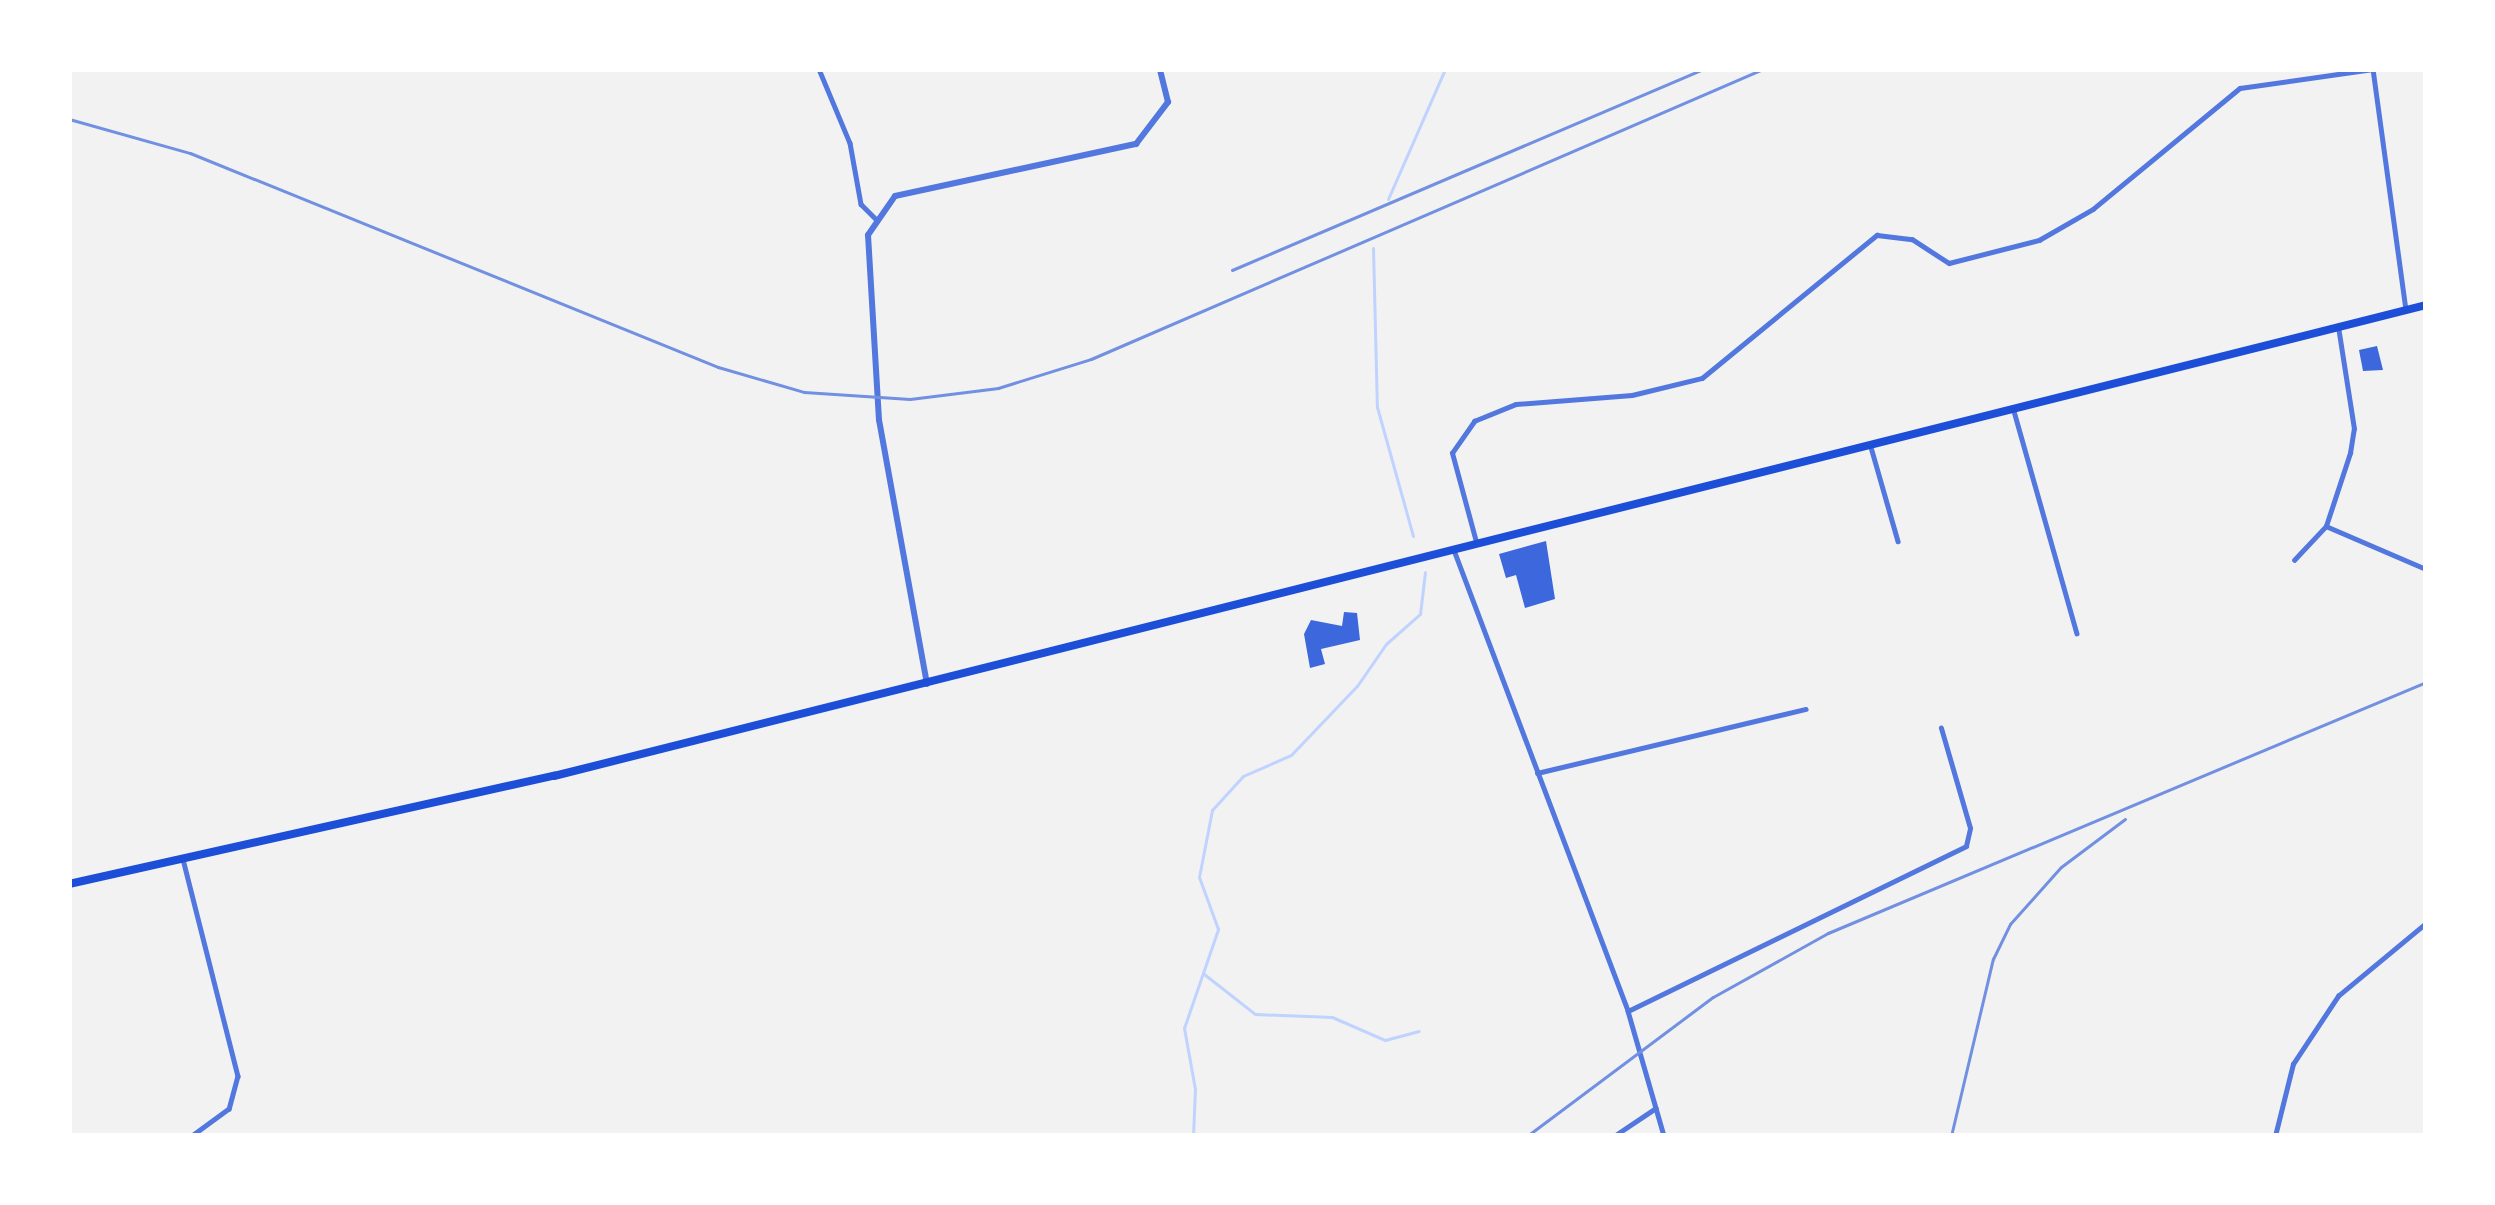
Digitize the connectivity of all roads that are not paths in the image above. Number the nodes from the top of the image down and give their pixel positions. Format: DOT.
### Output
graph roads {
  1 [pos="819,69"];
  2 [pos="1160,69"];
  3 [pos="2373,69"];
  4 [pos="875,218"];
  5 [pos="2426,305"];
  6 [pos="2406,310"];
  7 [pos="2338,327"];
  8 [pos="2014,411"];
  9 [pos="1871,447"];
  10 [pos="2326,526"];
  11 [pos="1898,541"];
  12 [pos="1476,542"];
  13 [pos="1454,550"];
  14 [pos="2294,560"];
  15 [pos="2426,569"];
  16 [pos="2078,632"];
  17 [pos="927,684"];
  18 [pos="1804,709"];
  19 [pos="1941,728"];
  20 [pos="1538,773"];
  21 [pos="183,859"];
  22 [pos="69,884"];
  23 [pos="2426,923"];
  24 [pos="1628,1011"];
  25 [pos="1657,1108"];
  26 [pos="192,1136"];
  27 [pos="1614,1136"];
  28 [pos="1664,1136"];
  29 [pos="2275,1136"];
  1 -- 4 [label="street"];
  2 -- 4 [label="street"];
  3 -- 6 [label="street"];
  3 -- 12 [label="street"];
  4 -- 17 [label="street"];
  5 -- 6 [label="main road"];
  6 -- 7 [label="main road"];
  7 -- 8 [label="main road"];
  7 -- 10 [label="street"];
  8 -- 9 [label="main road"];
  8 -- 16 [label="street"];
  9 -- 11 [label="street"];
  9 -- 12 [label="main road"];
  10 -- 14 [label="street"];
  10 -- 15 [label="street"];
  12 -- 13 [label="main road"];
  13 -- 17 [label="main road"];
  13 -- 20 [label="street"];
  17 -- 21 [label="main road"];
  18 -- 20 [label="street"];
  19 -- 24 [label="street"];
  20 -- 24 [label="street"];
  21 -- 22 [label="main road"];
  21 -- 26 [label="street"];
  23 -- 29 [label="street"];
  24 -- 25 [label="street"];
  25 -- 27 [label="street"];
  25 -- 28 [label="street"];
}
